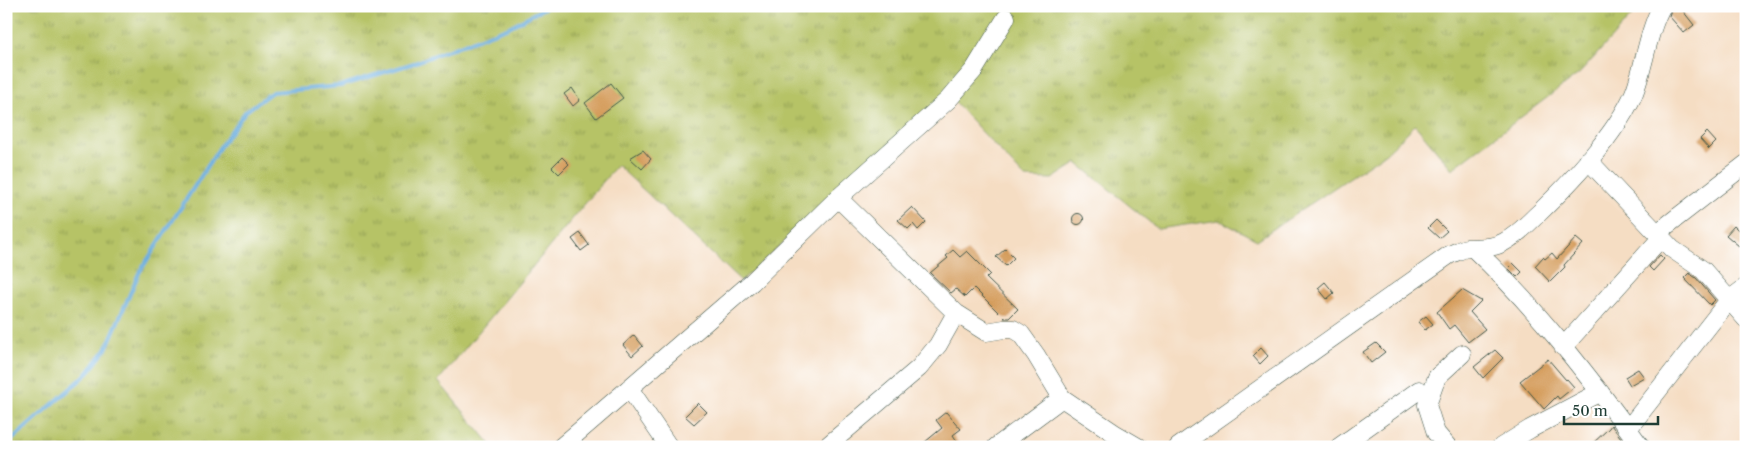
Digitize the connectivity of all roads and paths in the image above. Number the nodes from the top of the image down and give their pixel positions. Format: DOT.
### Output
graph roads {
  1 [pos="1662,6"];
  2 [pos="1006,18"];
  3 [pos="1588,160"];
  4 [pos="1746,164"];
  5 [pos="838,198"];
  6 [pos="1659,235"];
  7 [pos="1474,248"];
  8 [pos="1746,287"];
  9 [pos="1729,300"];
  10 [pos="956,313"];
  11 [pos="1746,319"];
  12 [pos="1563,347"];
  13 [pos="1462,354"];
  14 [pos="629,388"];
  15 [pos="1419,390"];
  16 [pos="1600,392"];
  17 [pos="1062,398"];
  18 [pos="1628,429"];
  19 [pos="1116,440"];
  20 [pos="1182,445"];
  21 [pos="561,447"];
  22 [pos="669,447"];
  23 [pos="826,447"];
  24 [pos="996,447"];
  25 [pos="1138,447"];
  26 [pos="1340,447"];
  27 [pos="1448,447"];
  28 [pos="1501,447"];
  29 [pos="1641,447"];
  1 -- 3 [label="street"];
  2 -- 5 [label="street"];
  3 -- 6 [label="street"];
  3 -- 7 [label="street"];
  4 -- 6 [label="street"];
  5 -- 10 [label="street"];
  5 -- 14 [label="street"];
  6 -- 9 [label="street"];
  6 -- 12 [label="street"];
  7 -- 12 [label="street"];
  7 -- 20 [label="street"];
  8 -- 9 [label="street"];
  9 -- 11 [label="street"];
  9 -- 18 [label="street"];
  10 -- 17 [label="street"];
  10 -- 23 [label="street"];
  12 -- 16 [label="street"];
  13 -- 27 [label="street"];
  14 -- 21 [label="street"];
  14 -- 22 [label="street"];
  15 -- 26 [label="street"];
  16 -- 18 [label="street"];
  16 -- 28 [label="street"];
  17 -- 19 [label="street"];
  17 -- 24 [label="street"];
  18 -- 29 [label="street"];
  19 -- 25 [label="street"];
}
